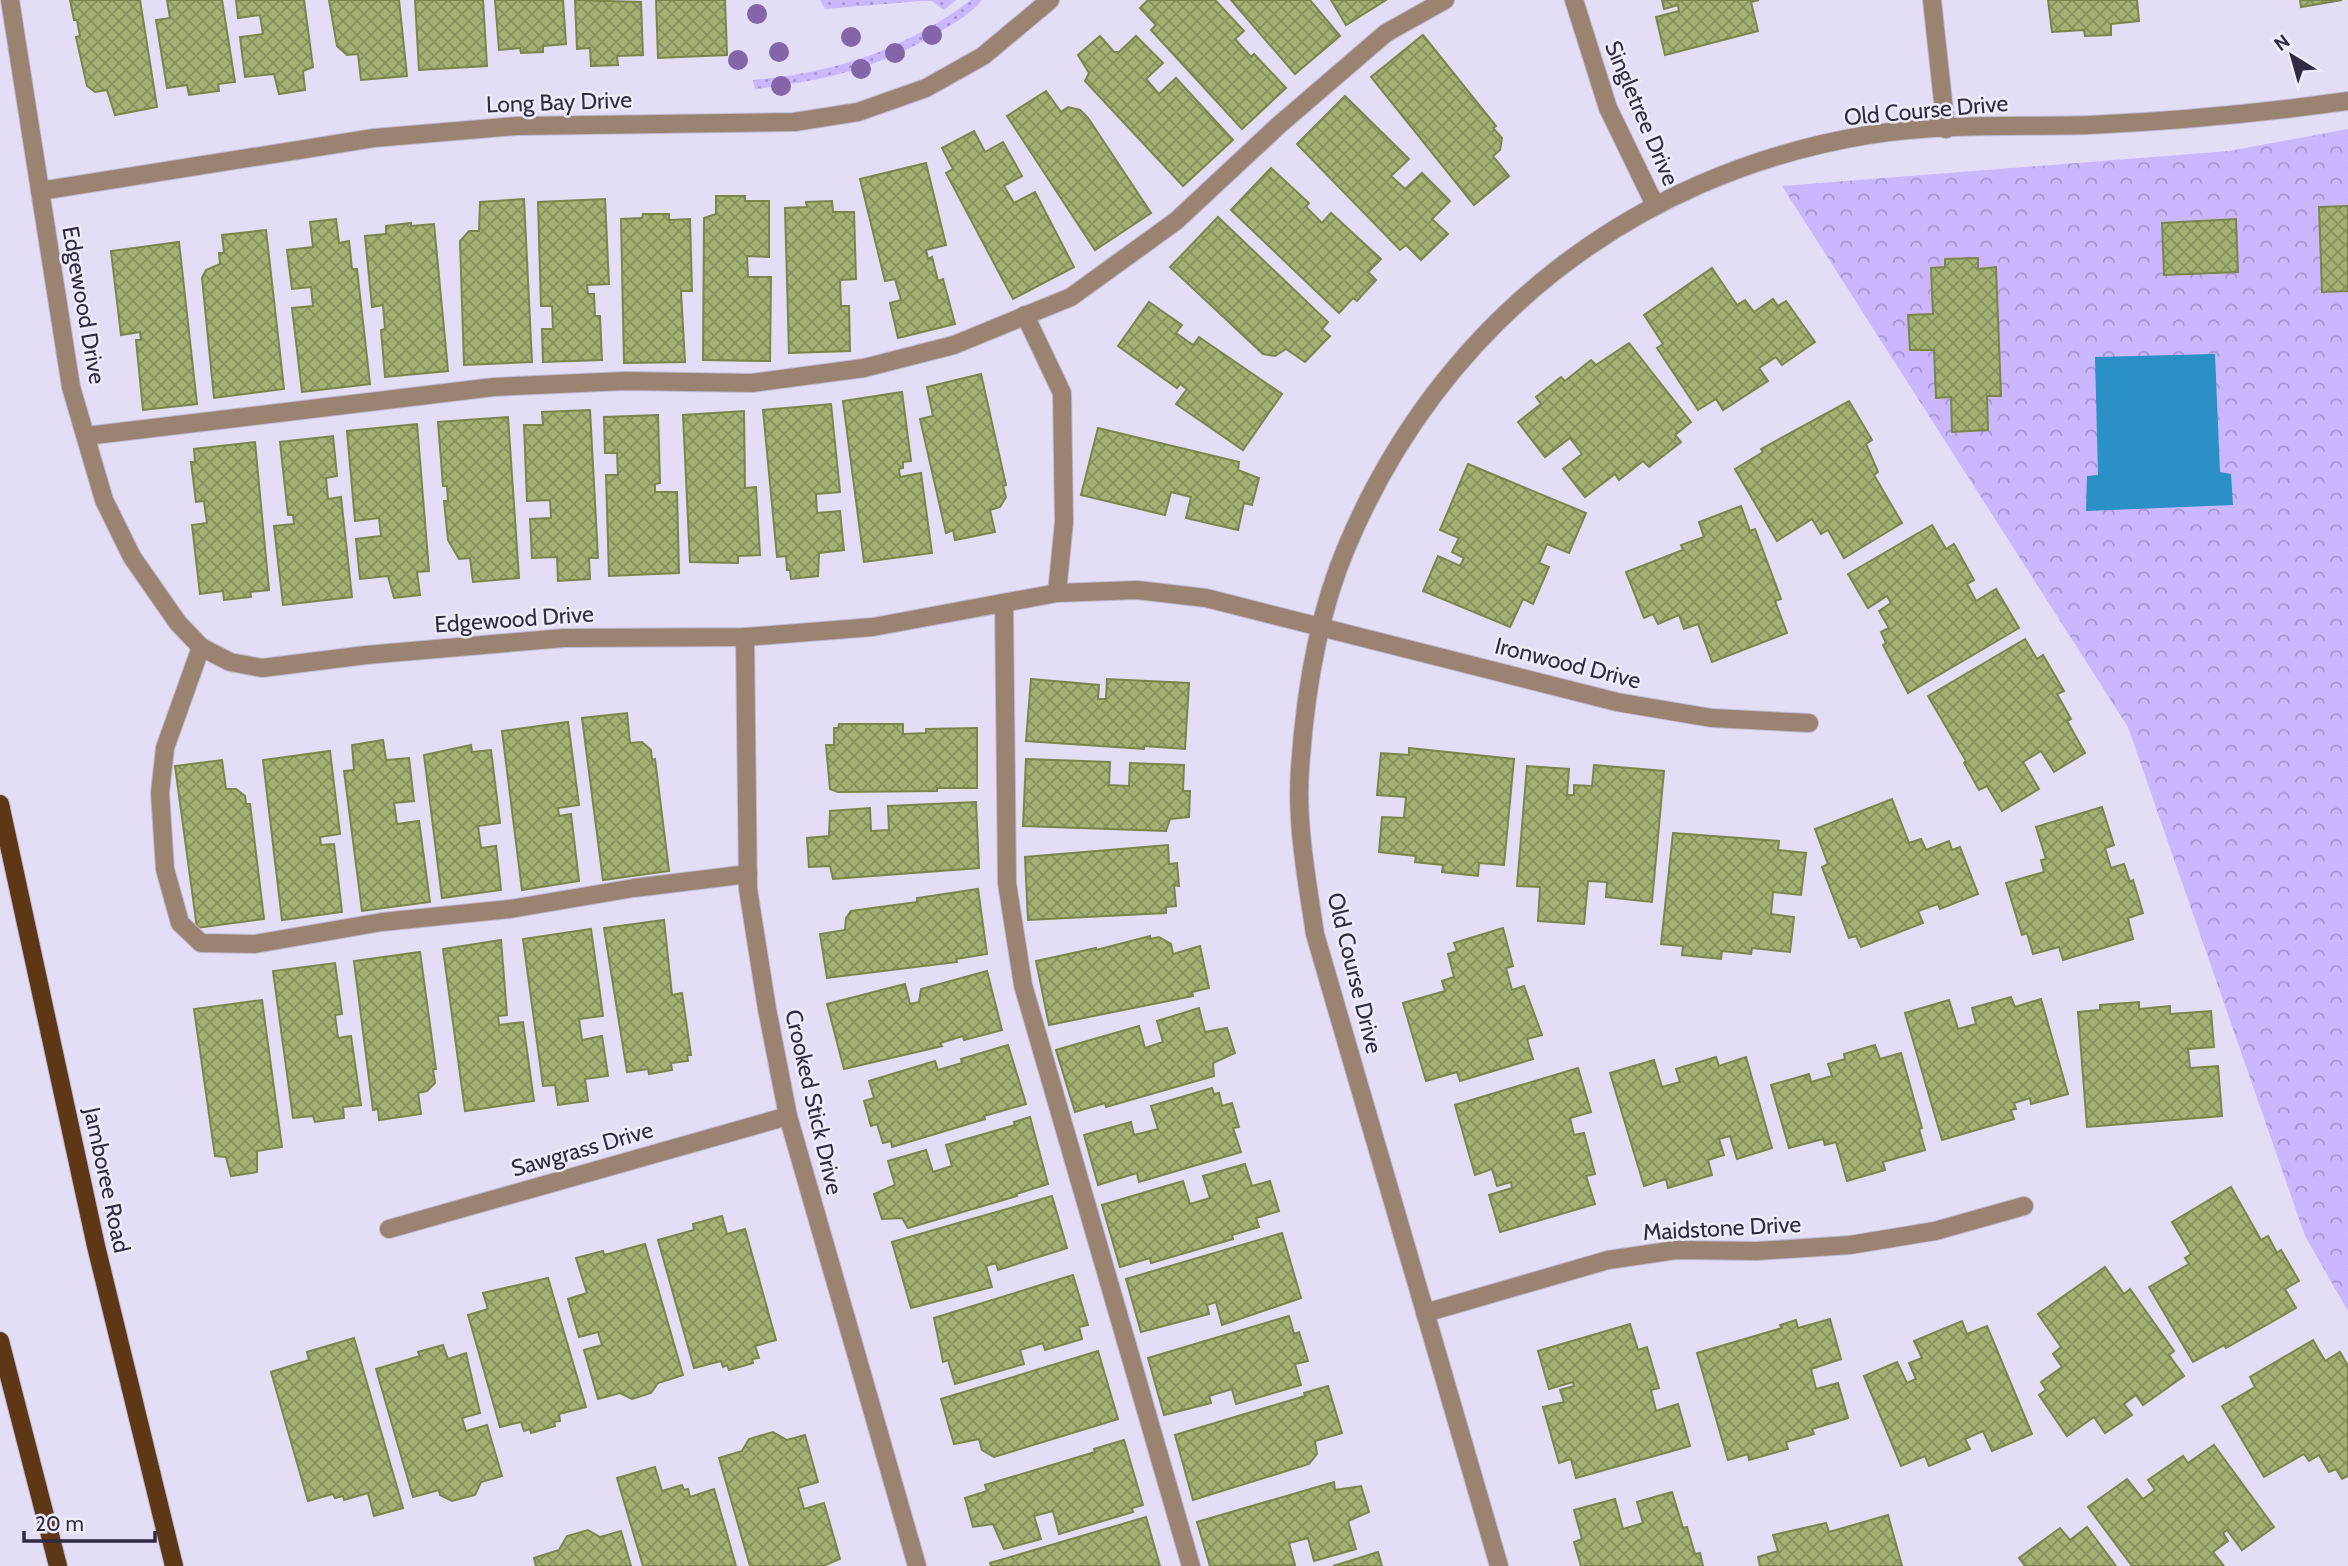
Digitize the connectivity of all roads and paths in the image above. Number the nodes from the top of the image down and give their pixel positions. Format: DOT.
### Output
graph roads {
  1 [pos="10,0"];
  2 [pos="1051,0"];
  3 [pos="1445,0"];
  4 [pos="1574,0"];
  5 [pos="1932,0"];
  6 [pos="2348,101"];
  7 [pos="1946,129"];
  8 [pos="40,191"];
  9 [pos="1654,205"];
  10 [pos="1025,315"];
  11 [pos="86,436"];
  12 [pos="1057,593"];
  13 [pos="1004,603"];
  14 [pos="1321,626"];
  15 [pos="745,637"];
  16 [pos="201,647"];
  17 [pos="1809,723"];
  18 [pos="0,804"];
  19 [pos="748,874"];
  20 [pos="788,1116"];
  21 [pos="2024,1206"];
  22 [pos="389,1229"];
  23 [pos="1425,1313"];
  24 [pos="0,1341"];
  25 [pos="58,1566"];
  26 [pos="174,1566"];
  27 [pos="917,1566"];
  28 [pos="1191,1566"];
  29 [pos="1499,1566"];
  1 -- 8 [label="street, Edgewood Drive"];
  2 -- 8 [label="street, Long Bay Drive"];
  3 -- 10 [label="street"];
  4 -- 9 [label="street, Singletree Drive"];
  5 -- 7 [label="street"];
  6 -- 7 [label="street, Old Course Drive"];
  7 -- 9 [label="street, Old Course Drive"];
  8 -- 11 [label="street, Edgewood Drive"];
  9 -- 14 [label="street, Old Course Drive"];
  10 -- 11 [label="street"];
  10 -- 12 [label="street"];
  11 -- 16 [label="street, Edgewood Drive"];
  12 -- 13 [label="street, Edgewood Drive"];
  12 -- 14 [label="street, Edgewood Drive"];
  13 -- 15 [label="street, Edgewood Drive"];
  13 -- 28 [label="street"];
  14 -- 17 [label="street, Ironwood Drive"];
  14 -- 23 [label="street, Old Course Drive"];
  15 -- 16 [label="street, Edgewood Drive"];
  15 -- 19 [label="street, Crooked Stick Drive"];
  16 -- 19 [label="street"];
  18 -- 26 [label="main road, Jamboree Road"];
  19 -- 20 [label="street, Crooked Stick Drive"];
  20 -- 22 [label="street, Sawgrass Drive"];
  20 -- 27 [label="street, Crooked Stick Drive"];
  21 -- 23 [label="street, Maidstone Drive"];
  23 -- 29 [label="street, Old Course Drive"];
  24 -- 25 [label="main road"];
}
